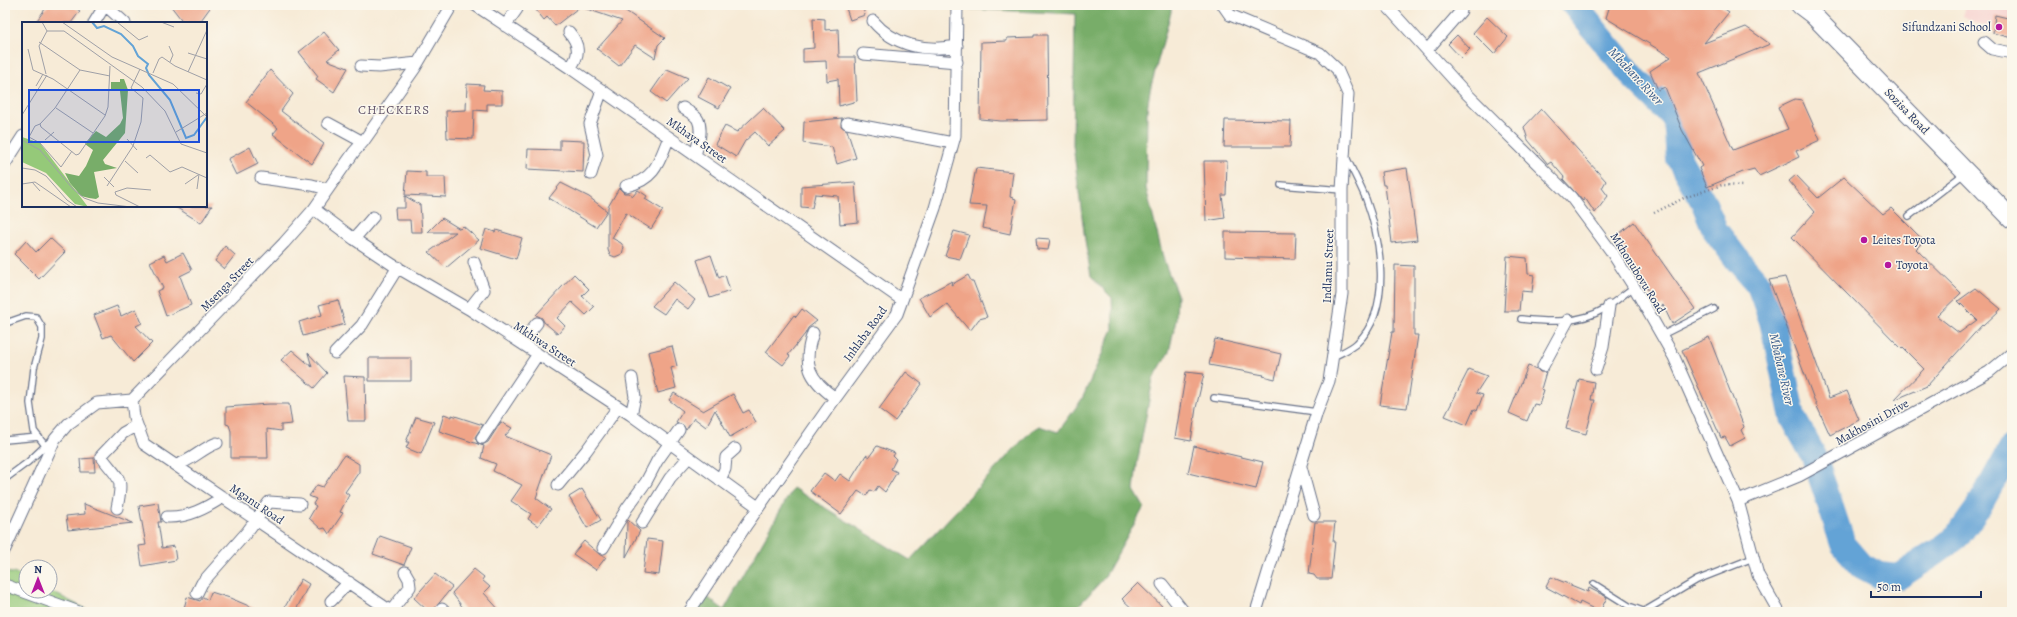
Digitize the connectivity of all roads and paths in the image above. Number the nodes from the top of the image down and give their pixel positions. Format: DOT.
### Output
graph roads {
  1 [pos="105,5"];
  2 [pos="452,5"];
  3 [pos="475,5"];
  4 [pos="957,5"];
  5 [pos="1222,5"];
  6 [pos="1386,5"];
  7 [pos="1800,5"];
  8 [pos="517,9"];
  9 [pos="1461,11"];
  10 [pos="873,21"];
  11 [pos="95,22"];
  12 [pos="124,22"];
  13 [pos="505,26"];
  14 [pos="569,32"];
  15 [pos="1984,42"];
  16 [pos="957,46"];
  17 [pos="1428,49"];
  18 [pos="2012,52"];
  19 [pos="863,54"];
  20 [pos="957,62"];
  21 [pos="418,63"];
  22 [pos="361,66"];
  23 [pos="570,68"];
  24 [pos="602,90"];
  25 [pos="683,108"];
  26 [pos="328,123"];
  27 [pos="848,123"];
  28 [pos="669,136"];
  29 [pos="22,138"];
  30 [pos="363,142"];
  31 [pos="953,143"];
  32 [pos="695,155"];
  33 [pos="1345,155"];
  34 [pos="5,164"];
  35 [pos="1966,172"];
  36 [pos="591,174"];
  37 [pos="261,178"];
  38 [pos="1281,185"];
  39 [pos="626,186"];
  40 [pos="1743,186"];
  41 [pos="327,189"];
  42 [pos="1342,190"];
  43 [pos="314,209"];
  44 [pos="1654,213"];
  45 [pos="1909,216"];
  46 [pos="373,217"];
  47 [pos="2012,219"];
  48 [pos="354,239"];
  49 [pos="474,262"];
  50 [pos="398,267"];
  51 [pos="1634,287"];
  52 [pos="902,300"];
  53 [pos="1609,306"];
  54 [pos="469,309"];
  55 [pos="1714,309"];
  56 [pos="1521,320"];
  57 [pos="1568,320"];
  58 [pos="6,323"];
  59 [pos="537,323"];
  60 [pos="813,333"];
  61 [pos="1662,336"];
  62 [pos="521,343"];
  63 [pos="335,353"];
  64 [pos="2012,353"];
  65 [pos="538,354"];
  66 [pos="1333,357"];
  67 [pos="1543,366"];
  68 [pos="1596,370"];
  69 [pos="632,378"];
  70 [pos="835,398"];
  71 [pos="1214,398"];
  72 [pos="132,400"];
  73 [pos="618,407"];
  74 [pos="1318,412"];
  75 [pos="631,415"];
  76 [pos="137,425"];
  77 [pos="679,430"];
  78 [pos="39,437"];
  79 [pos="482,438"];
  80 [pos="55,439"];
  81 [pos="5,440"];
  82 [pos="217,443"];
  83 [pos="44,444"];
  84 [pos="670,444"];
  85 [pos="735,449"];
  86 [pos="689,457"];
  87 [pos="176,465"];
  88 [pos="1301,467"];
  89 [pos="5,479"];
  90 [pos="720,480"];
  91 [pos="558,485"];
  92 [pos="223,497"];
  93 [pos="1738,501"];
  94 [pos="300,504"];
  95 [pos="117,508"];
  96 [pos="758,508"];
  97 [pos="1314,514"];
  98 [pos="167,517"];
  99 [pos="257,520"];
  100 [pos="642,523"];
  101 [pos="603,548"];
  102 [pos="5,550"];
  103 [pos="1753,558"];
  104 [pos="405,572"];
  105 [pos="349,582"];
  106 [pos="1162,584"];
  107 [pos="1594,584"];
  108 [pos="5,585"];
  109 [pos="197,593"];
  110 [pos="331,602"];
  111 [pos="392,611"];
  112 [pos="79,612"];
  113 [pos="689,612"];
  114 [pos="1184,612"];
  115 [pos="1256,612"];
  116 [pos="1643,612"];
  117 [pos="1779,612"];
  1 -- 11 [label="street"];
  1 -- 12 [label="street"];
  2 -- 21 [label="street, Msenga Street"];
  3 -- 13 [label="street, Mkhaya Street"];
  4 -- 16 [label="street, Inhlaba Road"];
  5 -- 33 [label="street, Indlamu Street"];
  6 -- 17 [label="street, Mkhonubovu Road"];
  7 -- 35 [label="main road, Sozisa Road"];
  8 -- 13 [label="street"];
  9 -- 17 [label="street"];
  10 -- 16 [label="street"];
  13 -- 23 [label="street, Mkhaya Street"];
  14 -- 23 [label="street"];
  15 -- 18 [label="street"];
  16 -- 20 [label="street, Inhlaba Road"];
  17 -- 51 [label="street, Mkhonubovu Road"];
  19 -- 20 [label="street"];
  20 -- 31 [label="street, Inhlaba Road"];
  21 -- 22 [label="street"];
  21 -- 30 [label="street, Msenga Street"];
  23 -- 24 [label="street, Mkhaya Street"];
  24 -- 28 [label="street, Mkhaya Street"];
  24 -- 36 [label="street"];
  25 -- 32 [label="street"];
  26 -- 30 [label="street"];
  27 -- 31 [label="street"];
  28 -- 32 [label="street, Mkhaya Street"];
  28 -- 39 [label="street"];
  29 -- 34 [label="street"];
  30 -- 41 [label="street, Msenga Street"];
  31 -- 52 [label="street, Inhlaba Road"];
  32 -- 52 [label="street, Mkhaya Street"];
  33 -- 42 [label="street, Indlamu Street"];
  33 -- 66 [label="lane"];
  35 -- 45 [label="lane"];
  35 -- 47 [label="main road, Sozisa Road"];
  37 -- 41 [label="street"];
  38 -- 42 [label="lane"];
  40 -- 44 [label="path"];
  41 -- 43 [label="street, Msenga Street"];
  42 -- 66 [label="street, Indlamu Street"];
  43 -- 48 [label="street, Mkhiwa Street"];
  43 -- 72 [label="street, Msenga Street"];
  46 -- 48 [label="street"];
  48 -- 50 [label="street, Mkhiwa Street"];
  49 -- 54 [label="street"];
  50 -- 54 [label="street, Mkhiwa Street"];
  50 -- 63 [label="street"];
  51 -- 53 [label="lane"];
  51 -- 61 [label="street, Mkhonubovu Road"];
  52 -- 70 [label="street, Inhlaba Road"];
  53 -- 57 [label="lane"];
  53 -- 68 [label="street"];
  54 -- 62 [label="street, Mkhiwa Street"];
  55 -- 61 [label="lane"];
  56 -- 57 [label="lane"];
  57 -- 67 [label="street"];
  58 -- 78 [label="lane"];
  59 -- 62 [label="street"];
  60 -- 70 [label="street"];
  61 -- 93 [label="street, Mkhonubovu Road"];
  62 -- 65 [label="street, Mkhiwa Street"];
  64 -- 93 [label="street, Makhosini Drive"];
  65 -- 73 [label="street, Mkhiwa Street"];
  65 -- 79 [label="street"];
  66 -- 74 [label="street, Indlamu Street"];
  69 -- 75 [label="street"];
  70 -- 96 [label="street, Inhlaba Road"];
  71 -- 74 [label="lane"];
  72 -- 76 [label="street, Mganu Road"];
  72 -- 80 [label="street"];
  73 -- 75 [label="street, Mkhiwa Street"];
  73 -- 91 [label="street"];
  74 -- 88 [label="street, Indlamu Street"];
  75 -- 84 [label="street, Mkhiwa Street"];
  76 -- 87 [label="street, Mganu Road"];
  76 -- 95 [label="street"];
  77 -- 84 [label="street"];
  78 -- 81 [label="lane"];
  78 -- 83 [label="lane"];
  80 -- 83 [label="lane"];
  80 -- 102 [label="street"];
  82 -- 87 [label="street"];
  83 -- 89 [label="lane"];
  84 -- 86 [label="street, Mkhiwa Street"];
  84 -- 101 [label="street"];
  85 -- 90 [label="street"];
  86 -- 90 [label="street, Mkhiwa Street"];
  86 -- 100 [label="street"];
  87 -- 92 [label="street, Mganu Road"];
  88 -- 97 [label="street"];
  88 -- 115 [label="street, Indlamu Street"];
  90 -- 96 [label="street, Mkhiwa Street"];
  92 -- 98 [label="street"];
  92 -- 99 [label="street, Mganu Road"];
  93 -- 103 [label="street, Mkhonubovu Road"];
  94 -- 99 [label="street"];
  96 -- 113 [label="street, Inhlaba Road"];
  99 -- 105 [label="street, Mganu Road"];
  99 -- 109 [label="street"];
  103 -- 116 [label="lane"];
  103 -- 117 [label="street, Mkhonubovu Road"];
  104 -- 111 [label="street"];
  105 -- 110 [label="street"];
  105 -- 111 [label="street, Mganu Road"];
  106 -- 114 [label="street"];
  107 -- 116 [label="lane"];
  108 -- 112 [label="street"];
}
